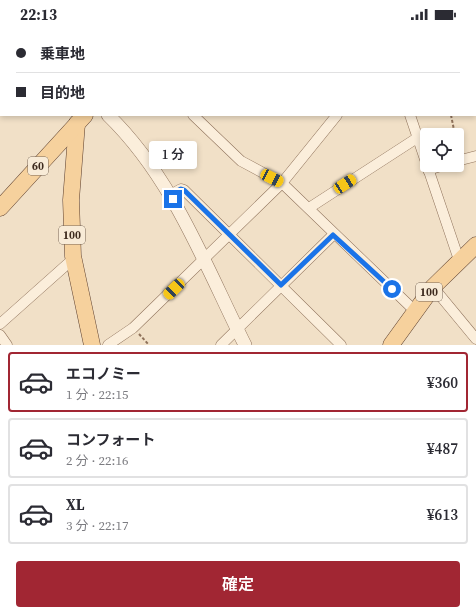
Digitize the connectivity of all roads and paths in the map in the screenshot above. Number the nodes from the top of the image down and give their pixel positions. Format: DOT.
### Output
graph roads {
  1 [pos="109,116"];
  2 [pos="194,116"];
  3 [pos="336,116"];
  4 [pos="410,116"];
  5 [pos="451,116"];
  6 [pos="81,119"];
  7 [pos="454,128"];
  8 [pos="417,138"];
  9 [pos="420,147"];
  10 [pos="476,156"];
  11 [pos="464,159"];
  12 [pos="429,172"];
  13 [pos="282,183"];
  14 [pos="170,195"];
  15 [pos="0,208"];
  16 [pos="309,208"];
  17 [pos="230,234"];
  18 [pos="333,235"];
  19 [pos="476,245"];
  20 [pos="73,259"];
  21 [pos="459,260"];
  22 [pos="204,261"];
  23 [pos="281,285"];
  24 [pos="433,287"];
  25 [pos="415,311"];
  26 [pos="0,324"];
  27 [pos="133,328"];
  28 [pos="237,328"];
  29 [pos="0,335"];
  30 [pos="476,339"];
  31 [pos="7,345"];
  32 [pos="92,345"];
  33 [pos="108,345"];
  34 [pos="149,345"];
  35 [pos="221,345"];
  36 [pos="245,345"];
  37 [pos="341,345"];
  38 [pos="391,345"];
  1 -- 14 [label="street"];
  2 -- 13 [label="street"];
  3 -- 13 [label="street"];
  4 -- 8 [label="street"];
  5 -- 7 [label="path"];
  6 -- 15 [label="main road, 60"];
  6 -- 20 [label="main road, 100"];
  8 -- 9 [label="street"];
  8 -- 16 [label="street"];
  10 -- 11 [label="street"];
  12 -- 21 [label="street"];
  13 -- 16 [label="street"];
  13 -- 17 [label="street"];
  14 -- 17 [label="street"];
  14 -- 22 [label="street"];
  16 -- 18 [label="street"];
  17 -- 22 [label="street"];
  17 -- 23 [label="street"];
  18 -- 23 [label="street"];
  18 -- 25 [label="street"];
  19 -- 21 [label="main road, 100"];
  20 -- 26 [label="street"];
  20 -- 32 [label="main road, 100"];
  21 -- 24 [label="main road, 100"];
  22 -- 27 [label="street"];
  22 -- 28 [label="street"];
  23 -- 28 [label="street"];
  23 -- 37 [label="street"];
  24 -- 25 [label="main road, 100"];
  24 -- 30 [label="street"];
  25 -- 38 [label="main road, 100"];
  27 -- 33 [label="street"];
  27 -- 34 [label="path"];
  28 -- 35 [label="street"];
  28 -- 36 [label="street"];
  29 -- 31 [label="street"];
}
